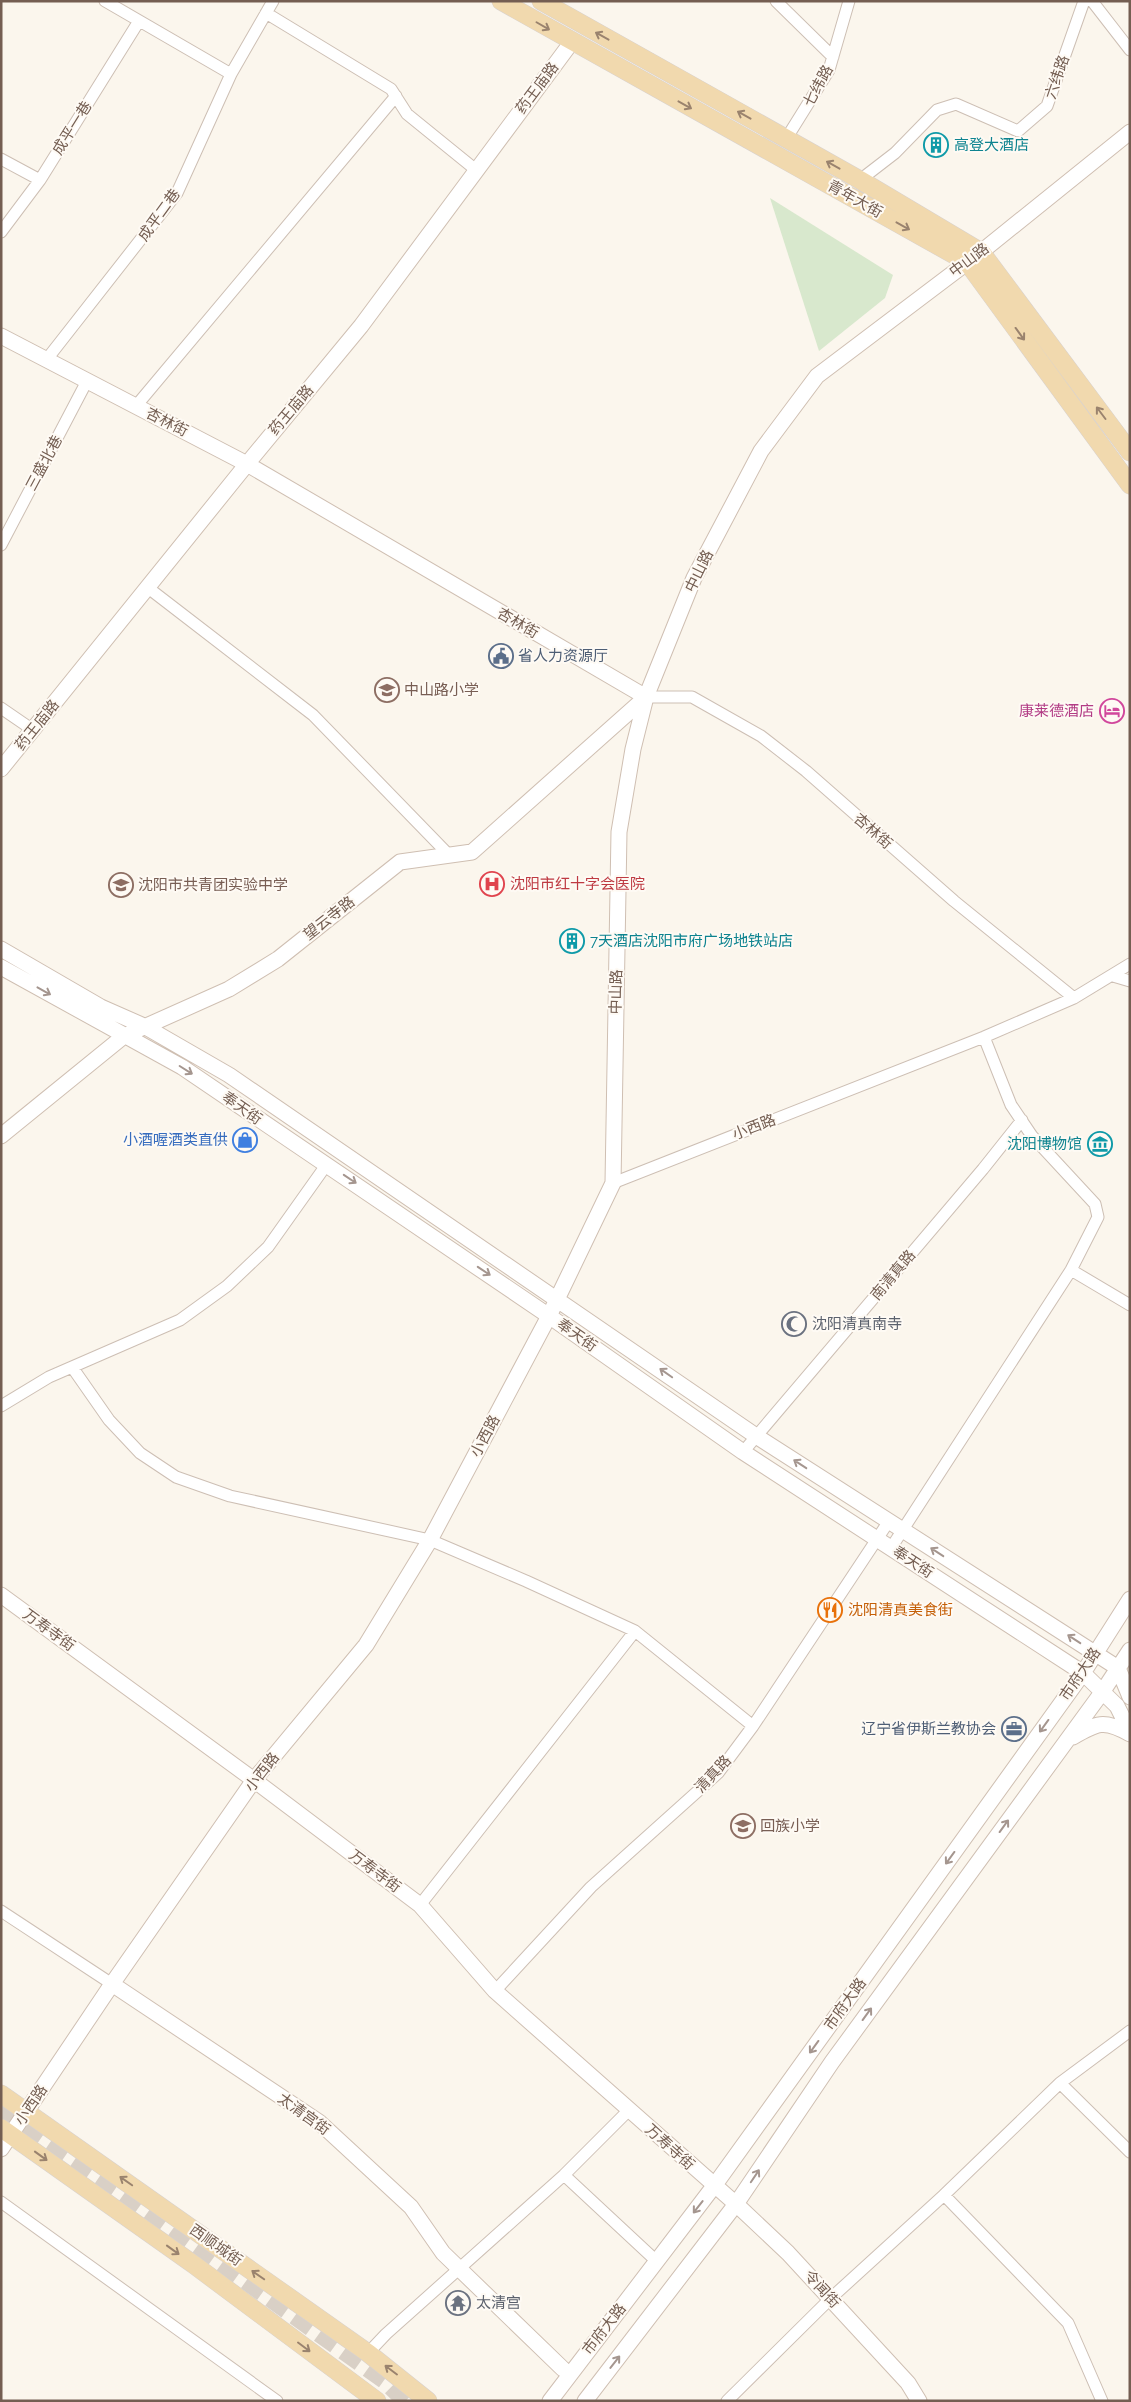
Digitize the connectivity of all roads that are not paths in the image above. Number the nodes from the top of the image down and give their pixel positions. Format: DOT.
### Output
graph roads {
  1 [pos="105,1"];
  2 [pos="273,1"];
  3 [pos="500,1"];
  4 [pos="541,1"];
  5 [pos="776,1"];
  6 [pos="848,1"];
  7 [pos="1084,1"];
  8 [pos="1092,1"];
  9 [pos="266,12"];
  10 [pos="139,21"];
  11 [pos="572,43"];
  12 [pos="1130,50"];
  13 [pos="833,57"];
  14 [pos="231,74"];
  15 [pos="396,96"];
  16 [pos="1130,132"];
  17 [pos="786,139"];
  18 [pos="1,159"];
  19 [pos="476,170"];
  20 [pos="40,180"];
  21 [pos="860,180"];
  22 [pos="1,232"];
  23 [pos="974,257"];
  24 [pos="1,336"];
  25 [pos="46,359"];
  26 [pos="87,380"];
  27 [pos="136,406"];
  28 [pos="1130,452"];
  29 [pos="247,464"];
  30 [pos="1130,485"];
  31 [pos="1,545"];
  32 [pos="148,587"];
  33 [pos="646,697"];
  34 [pos="1,708"];
  35 [pos="32,730"];
  36 [pos="1,769"];
  37 [pos="449,855"];
  38 [pos="1,949"];
  39 [pos="1130,964"];
  40 [pos="1,966"];
  41 [pos="1112,976"];
  42 [pos="1130,980"];
  43 [pos="1074,998"];
  44 [pos="144,1026"];
  45 [pos="124,1036"];
  46 [pos="984,1037"];
  47 [pos="1022,1120"];
  48 [pos="1,1136"];
  49 [pos="328,1164"];
  50 [pos="613,1183"];
  51 [pos="1071,1270"];
  52 [pos="557,1298"];
  53 [pos="1130,1305"];
  54 [pos="549,1316"];
  55 [pos="72,1367"];
  56 [pos="1,1406"];
  57 [pos="756,1436"];
  58 [pos="743,1452"];
  59 [pos="889,1521"];
  60 [pos="903,1530"];
  61 [pos="878,1539"];
  62 [pos="430,1540"];
  63 [pos="891,1548"];
  64 [pos="1,1596"];
  65 [pos="1130,1599"];
  66 [pos="636,1631"];
  67 [pos="1130,1650"];
  68 [pos="1095,1653"];
  69 [pos="1118,1668"];
  70 [pos="1083,1673"];
  71 [pos="1103,1691"];
  72 [pos="1130,1697"];
  73 [pos="753,1726"];
  74 [pos="1130,1733"];
  75 [pos="1067,1740"];
  76 [pos="254,1780"];
  77 [pos="420,1905"];
  78 [pos="1,1912"];
  79 [pos="112,1984"];
  80 [pos="495,1991"];
  81 [pos="1130,2031"];
  82 [pos="1060,2084"];
  83 [pos="1,2094"];
  84 [pos="629,2110"];
  85 [pos="26,2111"];
  86 [pos="4,2137"];
  87 [pos="1130,2152"];
  88 [pos="564,2175"];
  89 [pos="714,2186"];
  90 [pos="944,2195"];
  91 [pos="1,2202"];
  92 [pos="736,2204"];
  93 [pos="651,2256"];
  94 [pos="461,2268"];
  95 [pos="831,2298"];
  96 [pos="368,2353"];
  97 [pos="563,2369"];
  98 [pos="277,2401"];
  99 [pos="377,2401"];
  100 [pos="428,2401"];
  101 [pos="550,2401"];
  102 [pos="585,2401"];
  103 [pos="727,2401"];
  104 [pos="919,2401"];
  105 [pos="1102,2401"];
  1 -- 10 [label="street"];
  2 -- 9 [label="street, 成平二巷"];
  3 -- 11 [label="main road, 青年大街, one-way"];
  17 -- 4 [label="main road, 青年大街, one-way"];
  5 -- 13 [label="street"];
  6 -- 13 [label="street, 七纬路"];
  7 -- 21 [label="street, 六纬路"];
  8 -- 12 [label="street"];
  9 -- 14 [label="street, 成平二巷"];
  9 -- 15 [label="street"];
  10 -- 14 [label="street"];
  10 -- 20 [label="street, 成平一巷"];
  11 -- 19 [label="street, 药王庙路"];
  11 -- 23 [label="main road, 青年大街, one-way"];
  13 -- 17 [label="street, 七纬路"];
  14 -- 25 [label="street, 成平二巷"];
  15 -- 19 [label="street"];
  15 -- 27 [label="street"];
  16 -- 23 [label="street, 中山路"];
  21 -- 17 [label="main road, 青年大街, one-way"];
  18 -- 20 [label="street"];
  19 -- 29 [label="street, 药王庙路"];
  20 -- 22 [label="street, 成平一巷"];
  21 -- 23 [label="main road, 青年大街"];
  28 -- 23 [label="main road, 青年大街, one-way"];
  23 -- 30 [label="main road, 青年大街, one-way"];
  23 -- 33 [label="street, 中山路"];
  24 -- 25 [label="street, 杏林街"];
  25 -- 26 [label="street, 杏林街"];
  26 -- 27 [label="street, 杏林街"];
  26 -- 31 [label="street, 三盛北巷"];
  27 -- 29 [label="street, 杏林街"];
  29 -- 32 [label="street, 药王庙路"];
  29 -- 33 [label="street, 杏林街"];
  32 -- 35 [label="street, 药王庙路"];
  32 -- 37 [label="street"];
  33 -- 37 [label="street, 望云寺路"];
  33 -- 43 [label="street, 杏林街"];
  33 -- 50 [label="street, 中山路"];
  34 -- 35 [label="street"];
  35 -- 36 [label="street, 药王庙路"];
  37 -- 44 [label="street, 望云寺路"];
  38 -- 44 [label="street, 奉天街"];
  39 -- 41 [label="street, 小西路"];
  40 -- 45 [label="street, 奉天街, one-way"];
  41 -- 42 [label="street"];
  41 -- 43 [label="street, 小西路"];
  43 -- 46 [label="street, 小西路"];
  44 -- 45 [label="street, 望云寺路"];
  44 -- 52 [label="street, 奉天街"];
  45 -- 48 [label="street, 望云寺路"];
  45 -- 49 [label="street, 奉天街, one-way"];
  46 -- 47 [label="street"];
  46 -- 50 [label="street, 小西路"];
  47 -- 51 [label="street"];
  47 -- 57 [label="street, 南清真路"];
  49 -- 54 [label="street, 奉天街, one-way"];
  49 -- 55 [label="street"];
  50 -- 52 [label="street, 小西路"];
  51 -- 53 [label="street"];
  51 -- 60 [label="street"];
  52 -- 54 [label="street, 小西路"];
  57 -- 52 [label="street, 奉天街, one-way"];
  54 -- 58 [label="street, 奉天街"];
  54 -- 62 [label="street, 小西路"];
  55 -- 56 [label="street"];
  55 -- 62 [label="street"];
  57 -- 58 [label="street, 南清真路"];
  59 -- 57 [label="street, 奉天街, one-way"];
  58 -- 61 [label="street, 奉天街"];
  59 -- 60 [label="street, 奉天街"];
  59 -- 61 [label="street, 清真路"];
  60 -- 63 [label="street"];
  68 -- 60 [label="street, 奉天街, one-way"];
  61 -- 63 [label="street, 奉天街"];
  61 -- 73 [label="street, 清真路"];
  62 -- 66 [label="street"];
  62 -- 76 [label="street, 小西路"];
  63 -- 70 [label="street, 奉天街"];
  64 -- 76 [label="street, 万寿寺街"];
  65 -- 68 [label="street, 市府大路"];
  66 -- 73 [label="street"];
  66 -- 77 [label="street"];
  67 -- 69 [label="street, 市府大路"];
  68 -- 69 [label="street, 奉天街"];
  68 -- 70 [label="street, 市府大路"];
  69 -- 71 [label="street, 市府大路"];
  69 -- 72 [label="street"];
  70 -- 71 [label="street, 奉天街"];
  70 -- 89 [label="street, 市府大路, one-way"];
  71 -- 74 [label="street, 奉天街"];
  71 -- 75 [label="street, 市府大路"];
  73 -- 80 [label="street, 清真路"];
  74 -- 75 [label="street"];
  92 -- 75 [label="street, 市府大路, one-way"];
  76 -- 77 [label="street, 万寿寺街"];
  76 -- 79 [label="street, 小西路"];
  77 -- 80 [label="street, 万寿寺街"];
  78 -- 79 [label="street, 太清宫街"];
  79 -- 85 [label="street, 小西路"];
  79 -- 94 [label="street, 太清宫街"];
  80 -- 84 [label="street, 万寿寺街"];
  81 -- 82 [label="street"];
  82 -- 87 [label="street"];
  82 -- 90 [label="street"];
  83 -- 85 [label="main road, 西顺城街"];
  84 -- 88 [label="street"];
  84 -- 89 [label="street, 万寿寺街"];
  85 -- 86 [label="street, 小西路"];
  96 -- 85 [label="main road, 西顺城街, one-way"];
  86 -- 99 [label="main road, 西顺城街, one-way"];
  88 -- 93 [label="street"];
  88 -- 94 [label="street"];
  89 -- 92 [label="street, 令闻街"];
  89 -- 101 [label="street, 市府大路, one-way"];
  90 -- 95 [label="street"];
  90 -- 105 [label="street"];
  91 -- 98 [label="street"];
  92 -- 95 [label="street, 令闻街"];
  102 -- 92 [label="street, 市府大路, one-way"];
  94 -- 96 [label="street"];
  94 -- 97 [label="street, 太清宫街"];
  95 -- 103 [label="street"];
  95 -- 104 [label="street, 令闻街"];
  100 -- 96 [label="main road, 西顺城街, one-way"];
}
